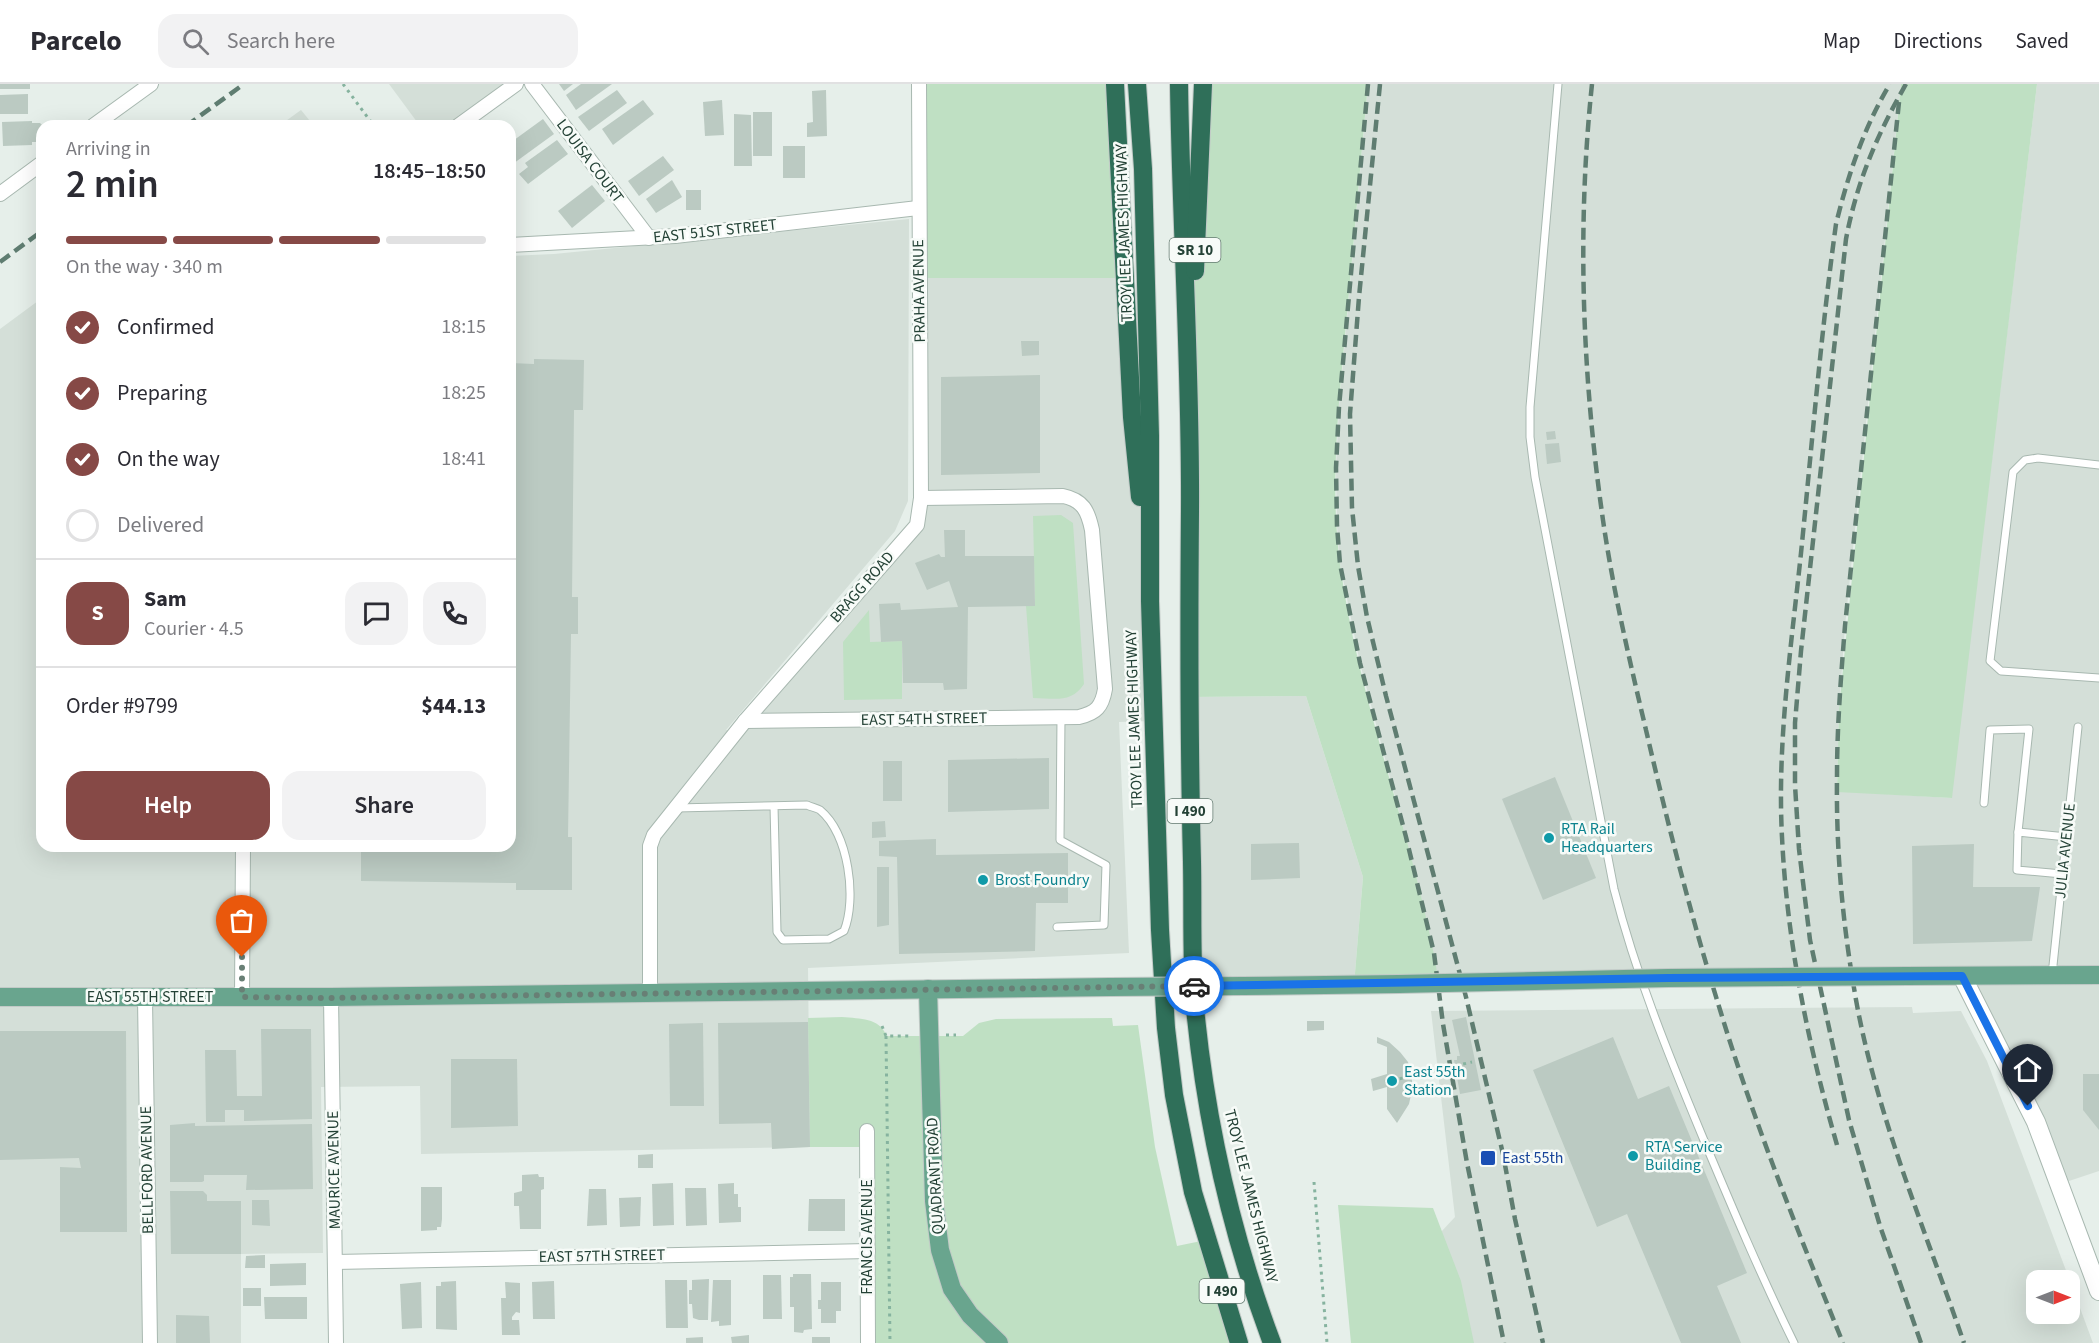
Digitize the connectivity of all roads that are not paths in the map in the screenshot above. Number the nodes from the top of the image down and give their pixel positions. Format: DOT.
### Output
graph roads {
  1 [pos="151,84"];
  2 [pos="516,84"];
  3 [pos="532,84"];
  4 [pos="919,84"];
  5 [pos="1115,84"];
  6 [pos="1137,84"];
  7 [pos="1179,84"];
  8 [pos="1203,84"];
  9 [pos="1558,84"];
  10 [pos="101,120"];
  11 [pos="466,120"];
  12 [pos="36,167"];
  13 [pos="0,194"];
  14 [pos="918,208"];
  15 [pos="649,238"];
  16 [pos="516,245"];
  17 [pos="1190,417"];
  18 [pos="2099,465"];
  19 [pos="921,498"];
  20 [pos="1150,601"];
  21 [pos="2099,678"];
  22 [pos="1061,717"];
  23 [pos="745,722"];
  24 [pos="2078,727"];
  25 [pos="1984,803"];
  26 [pos="774,806"];
  27 [pos="676,808"];
  28 [pos="2018,832"];
  29 [pos="2067,837"];
  30 [pos="243,852"];
  31 [pos="2062,874"];
  32 [pos="1058,927"];
  33 [pos="2052,975"];
  34 [pos="2099,975"];
  35 [pos="1962,976"];
  36 [pos="928,989"];
  37 [pos="650,992"];
  38 [pos="0,997"];
  39 [pos="242,997"];
  40 [pos="145,998"];
  41 [pos="331,998"];
  42 [pos="867,1131"];
  43 [pos="868,1251"];
  44 [pos="335,1262"];
  45 [pos="2099,1291"];
  46 [pos="150,1343"];
  47 [pos="336,1343"];
  48 [pos="868,1343"];
  49 [pos="999,1343"];
  50 [pos="1239,1343"];
  51 [pos="1272,1343"];
  52 [pos="1794,1343"];
  1 -- 10 [label="street"];
  2 -- 11 [label="street"];
  3 -- 15 [label="street, LOUISA COURT"];
  4 -- 14 [label="street, PRAHA AVENUE"];
  5 -- 20 [label="highway"];
  6 -- 20 [label="highway, TROY LEE JAMES HIGHWAY / I 490"];
  7 -- 17 [label="highway, TROY LEE JAMES HIGHWAY / I 490"];
  8 -- 17 [label="highway, SR 10"];
  9 -- 52 [label="lane"];
  12 -- 13 [label="street"];
  14 -- 15 [label="street, EAST 51ST STREET"];
  14 -- 19 [label="street, PRAHA AVENUE"];
  15 -- 16 [label="street, EAST 51ST STREET"];
  17 -- 51 [label="highway, TROY LEE JAMES HIGHWAY / I 490"];
  18 -- 21 [label="lane"];
  19 -- 22 [label="street, EAST 54TH STREET"];
  19 -- 23 [label="street, BRAGG ROAD"];
  20 -- 50 [label="highway, TROY LEE JAMES HIGHWAY / I 490"];
  22 -- 23 [label="street, EAST 54TH STREET"];
  22 -- 32 [label="lane"];
  23 -- 27 [label="street, BRAGG ROAD"];
  24 -- 29 [label="lane, JULIA AVENUE"];
  25 -- 28 [label="lane"];
  26 -- 26 [label="lane"];
  26 -- 27 [label="lane"];
  27 -- 37 [label="street, BRAGG ROAD"];
  28 -- 29 [label="lane"];
  28 -- 31 [label="lane"];
  29 -- 31 [label="lane, JULIA AVENUE"];
  30 -- 39 [label="street"];
  31 -- 33 [label="lane, JULIA AVENUE"];
  33 -- 34 [label="main road, EAST 55TH STREET"];
  33 -- 35 [label="main road, EAST 55TH STREET"];
  35 -- 36 [label="main road, EAST 55TH STREET, bridge"];
  35 -- 45 [label="street"];
  36 -- 37 [label="main road, EAST 55TH STREET"];
  36 -- 49 [label="main road, QUADRANT ROAD"];
  37 -- 41 [label="main road, EAST 55TH STREET"];
  38 -- 40 [label="main road, EAST 55TH STREET"];
  39 -- 40 [label="main road, EAST 55TH STREET"];
  39 -- 41 [label="main road, EAST 55TH STREET"];
  40 -- 46 [label="street, BELLFORD AVENUE"];
  41 -- 44 [label="street, MAURICE AVENUE"];
  42 -- 43 [label="street, FRANCIS AVENUE"];
  43 -- 44 [label="street, EAST 57TH STREET"];
  43 -- 48 [label="street, FRANCIS AVENUE"];
  44 -- 47 [label="street, MAURICE AVENUE"];
}
